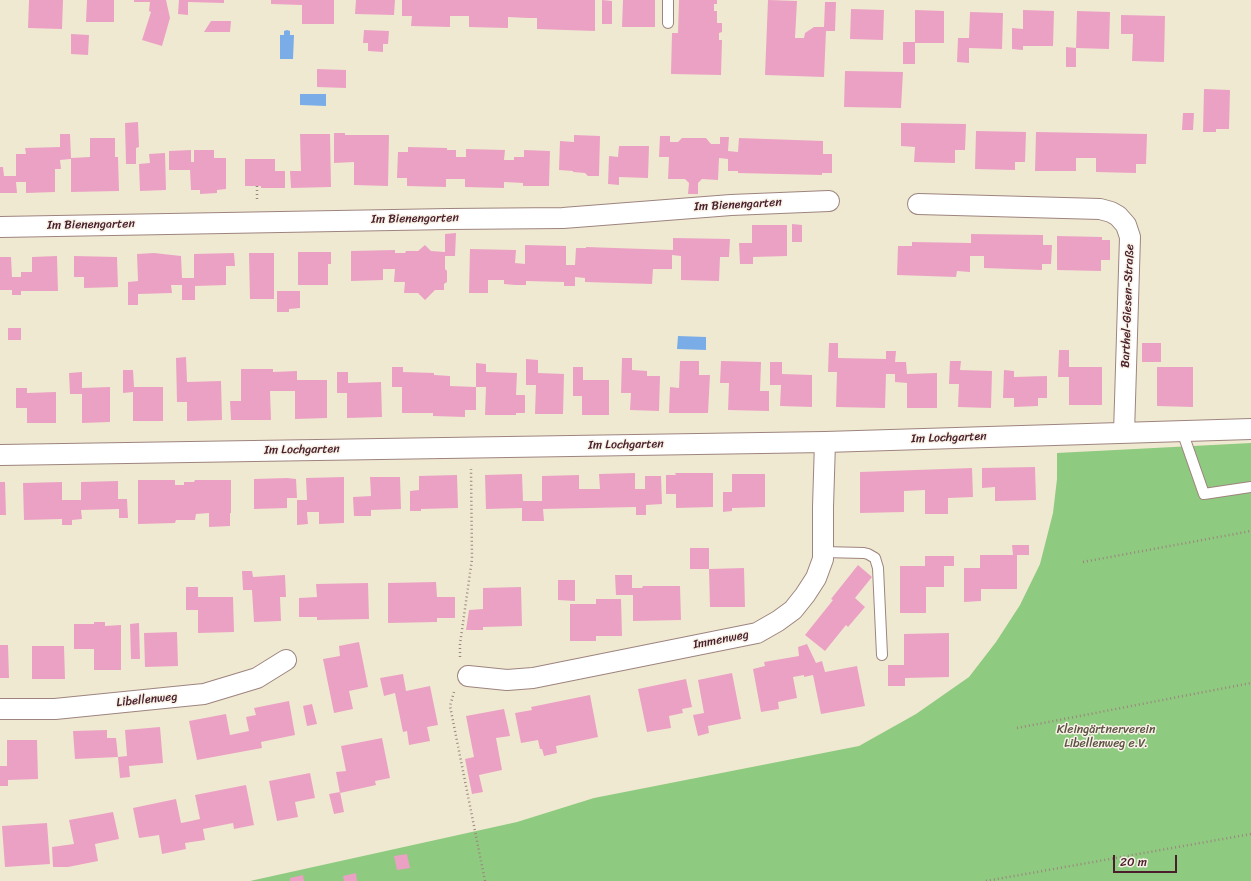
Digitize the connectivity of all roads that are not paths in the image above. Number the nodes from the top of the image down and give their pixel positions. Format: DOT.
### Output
graph roads {
  1 [pos="668,0"];
  2 [pos="668,23"];
  3 [pos="829,201"];
  4 [pos="918,204"];
  5 [pos="0,227"];
  6 [pos="1251,429"];
  7 [pos="1182,431"];
  8 [pos="1124,433"];
  9 [pos="825,442"];
  10 [pos="0,455"];
  11 [pos="1251,487"];
  12 [pos="823,552"];
  13 [pos="882,655"];
  14 [pos="286,660"];
  15 [pos="468,676"];
  16 [pos="0,709"];
  1 -- 2 [label="lane"];
  3 -- 5 [label="street, Im Bienengarten"];
  4 -- 8 [label="street, Barthel-Giesen-Straße"];
  6 -- 7 [label="street, Im Lochgarten"];
  7 -- 8 [label="street, Im Lochgarten"];
  7 -- 11 [label="lane"];
  8 -- 9 [label="street, Im Lochgarten"];
  9 -- 10 [label="street, Im Lochgarten"];
  9 -- 12 [label="street, Immenweg"];
  12 -- 13 [label="lane"];
  12 -- 15 [label="street, Immenweg"];
  14 -- 16 [label="street, Libellenweg"];
}
